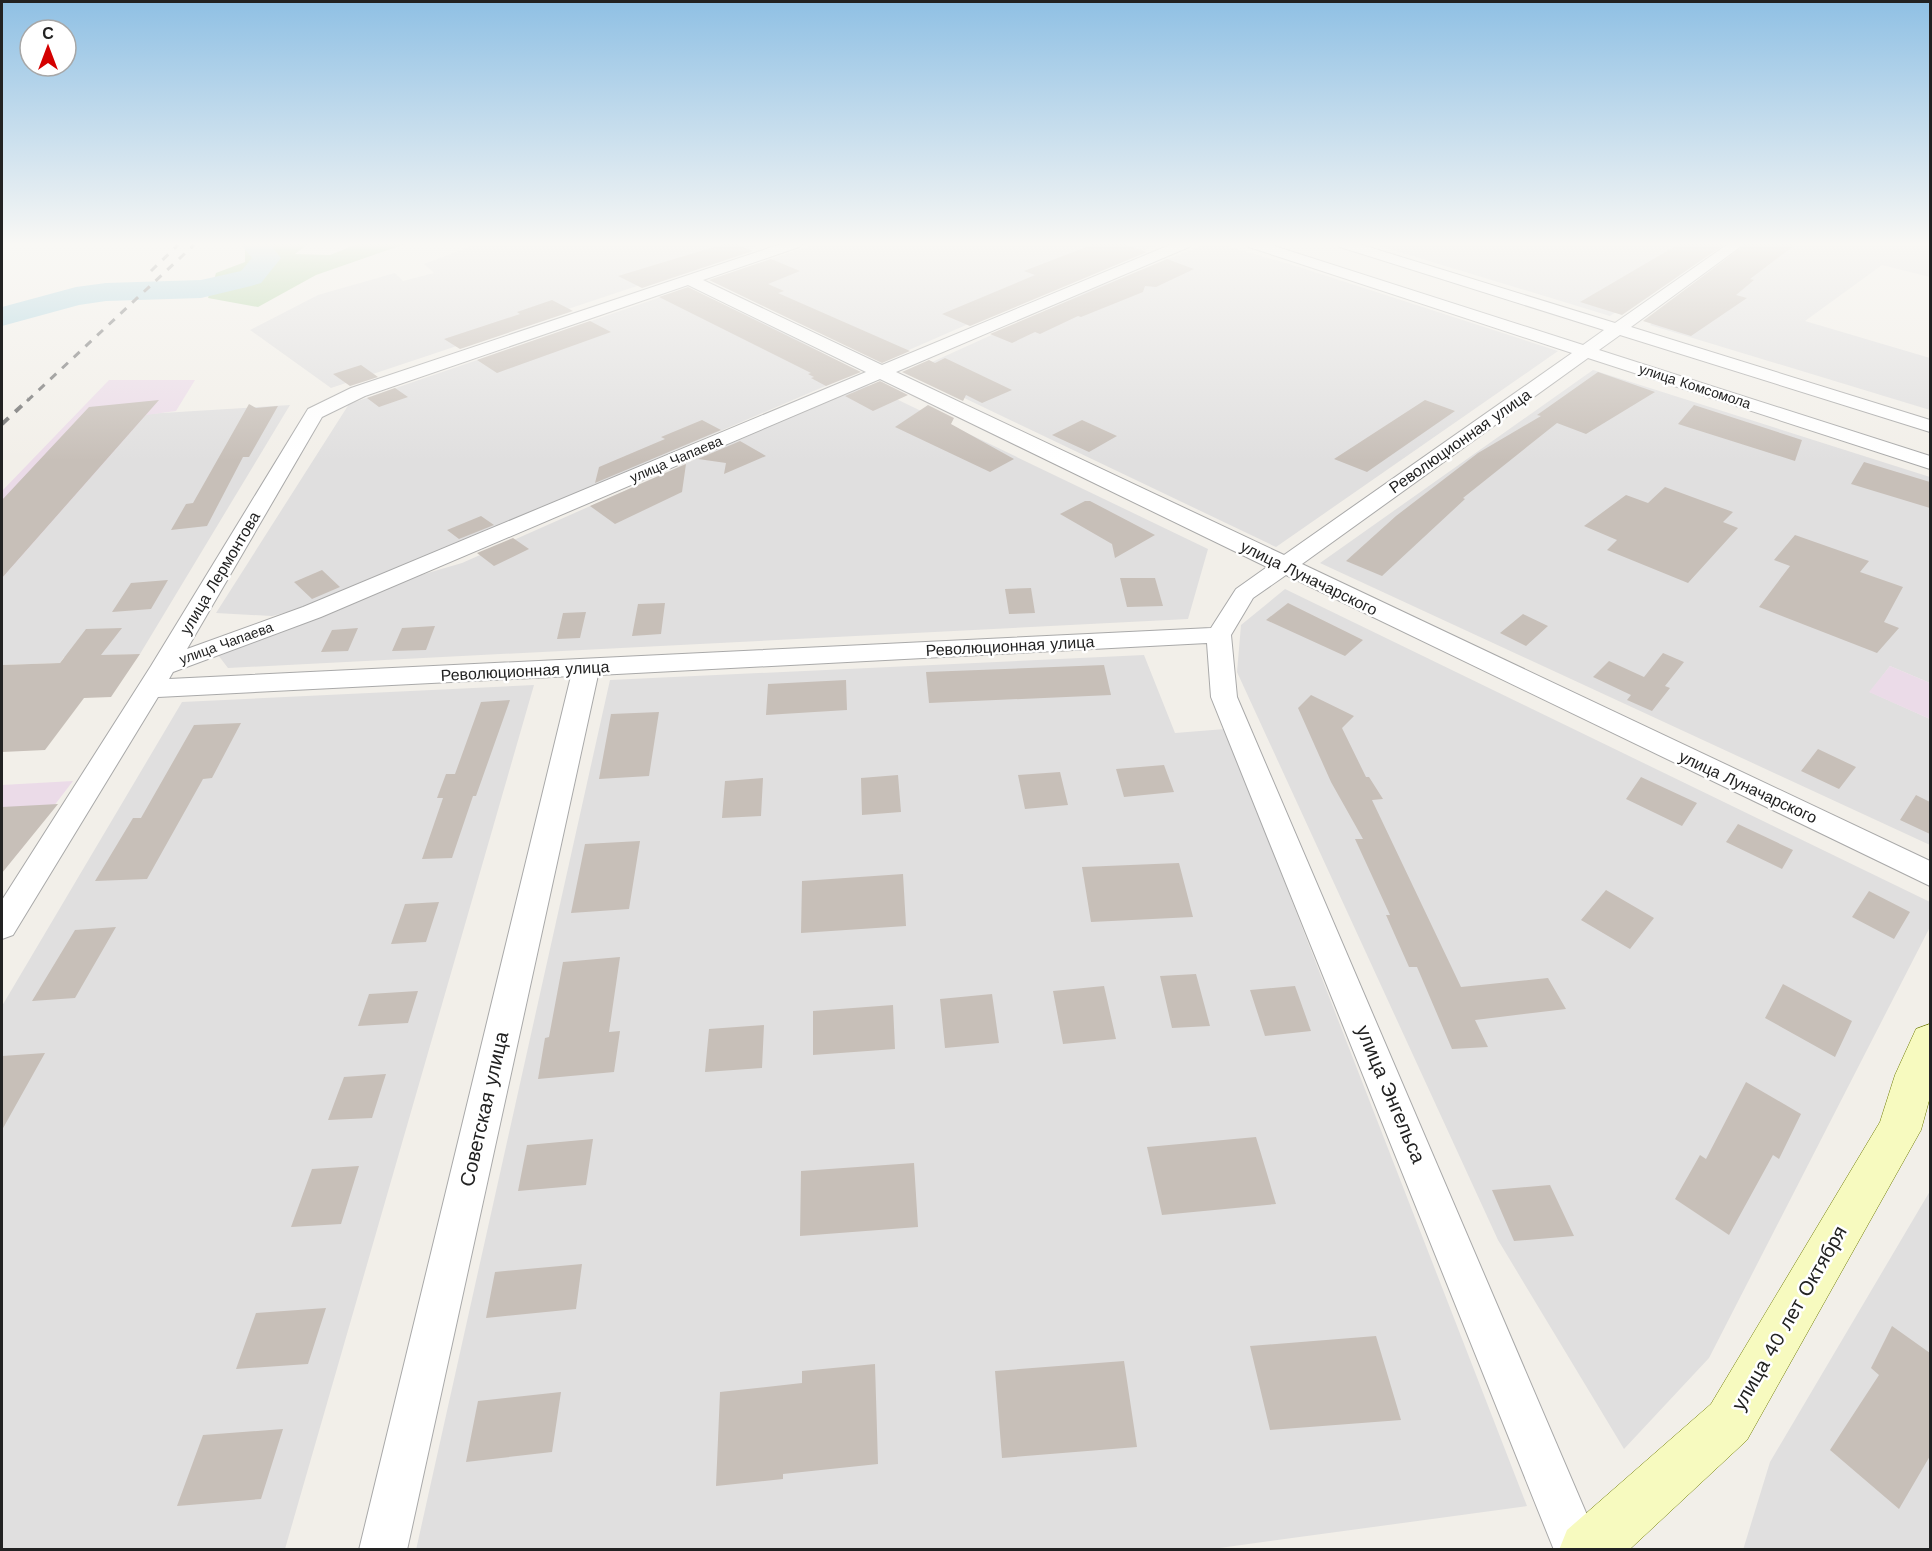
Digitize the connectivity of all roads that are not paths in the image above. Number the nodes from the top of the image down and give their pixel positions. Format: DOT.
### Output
graph roads {
  1 [pos="581,316"];
  2 [pos="767,316"];
  3 [pos="1011,316"];
  4 [pos="1483,316"];
  5 [pos="1581,316"];
  6 [pos="1634,316"];
  7 [pos="1618,328"];
  8 [pos="1588,350"];
  9 [pos="883,371"];
  10 [pos="1930,426"];
  11 [pos="1930,463"];
  12 [pos="1283,566"];
  13 [pos="1219,635"];
  14 [pos="165,666"];
  15 [pos="586,669"];
  16 [pos="150,689"];
  17 [pos="1930,874"];
  18 [pos="2,926"];
  19 [pos="1926,1070"];
  20 [pos="383,1550"];
  21 [pos="1578,1550"];
  22 [pos="1587,1550"];
  1 -- 14 [label="street, улица Лермонтова"];
  2 -- 9 [label="street, улица Луначарского"];
  3 -- 9 [label="street, улица Чапаева"];
  4 -- 8 [label="street, улица Комсомола"];
  5 -- 7 [label="street, улица Комсомола"];
  6 -- 7 [label="street, Революционная улица"];
  7 -- 8 [label="street, Революционная улица"];
  7 -- 10 [label="street, улица Комсомола"];
  8 -- 11 [label="street, улица Комсомола"];
  8 -- 12 [label="street, Революционная улица"];
  9 -- 12 [label="street, улица Луначарского"];
  9 -- 14 [label="street, улица Чапаева"];
  12 -- 13 [label="street, Революционная улица"];
  12 -- 17 [label="street, улица Луначарского"];
  13 -- 15 [label="street, Революционная улица"];
  13 -- 21 [label="street, улица Энгельса"];
  14 -- 16 [label="street, улица Лермонтова"];
  15 -- 16 [label="street, Революционная улица"];
  15 -- 20 [label="street, Советская улица"];
  16 -- 18 [label="street, улица Лермонтова"];
  19 -- 22 [label="main road, улица 40 лет Октября"];
}
